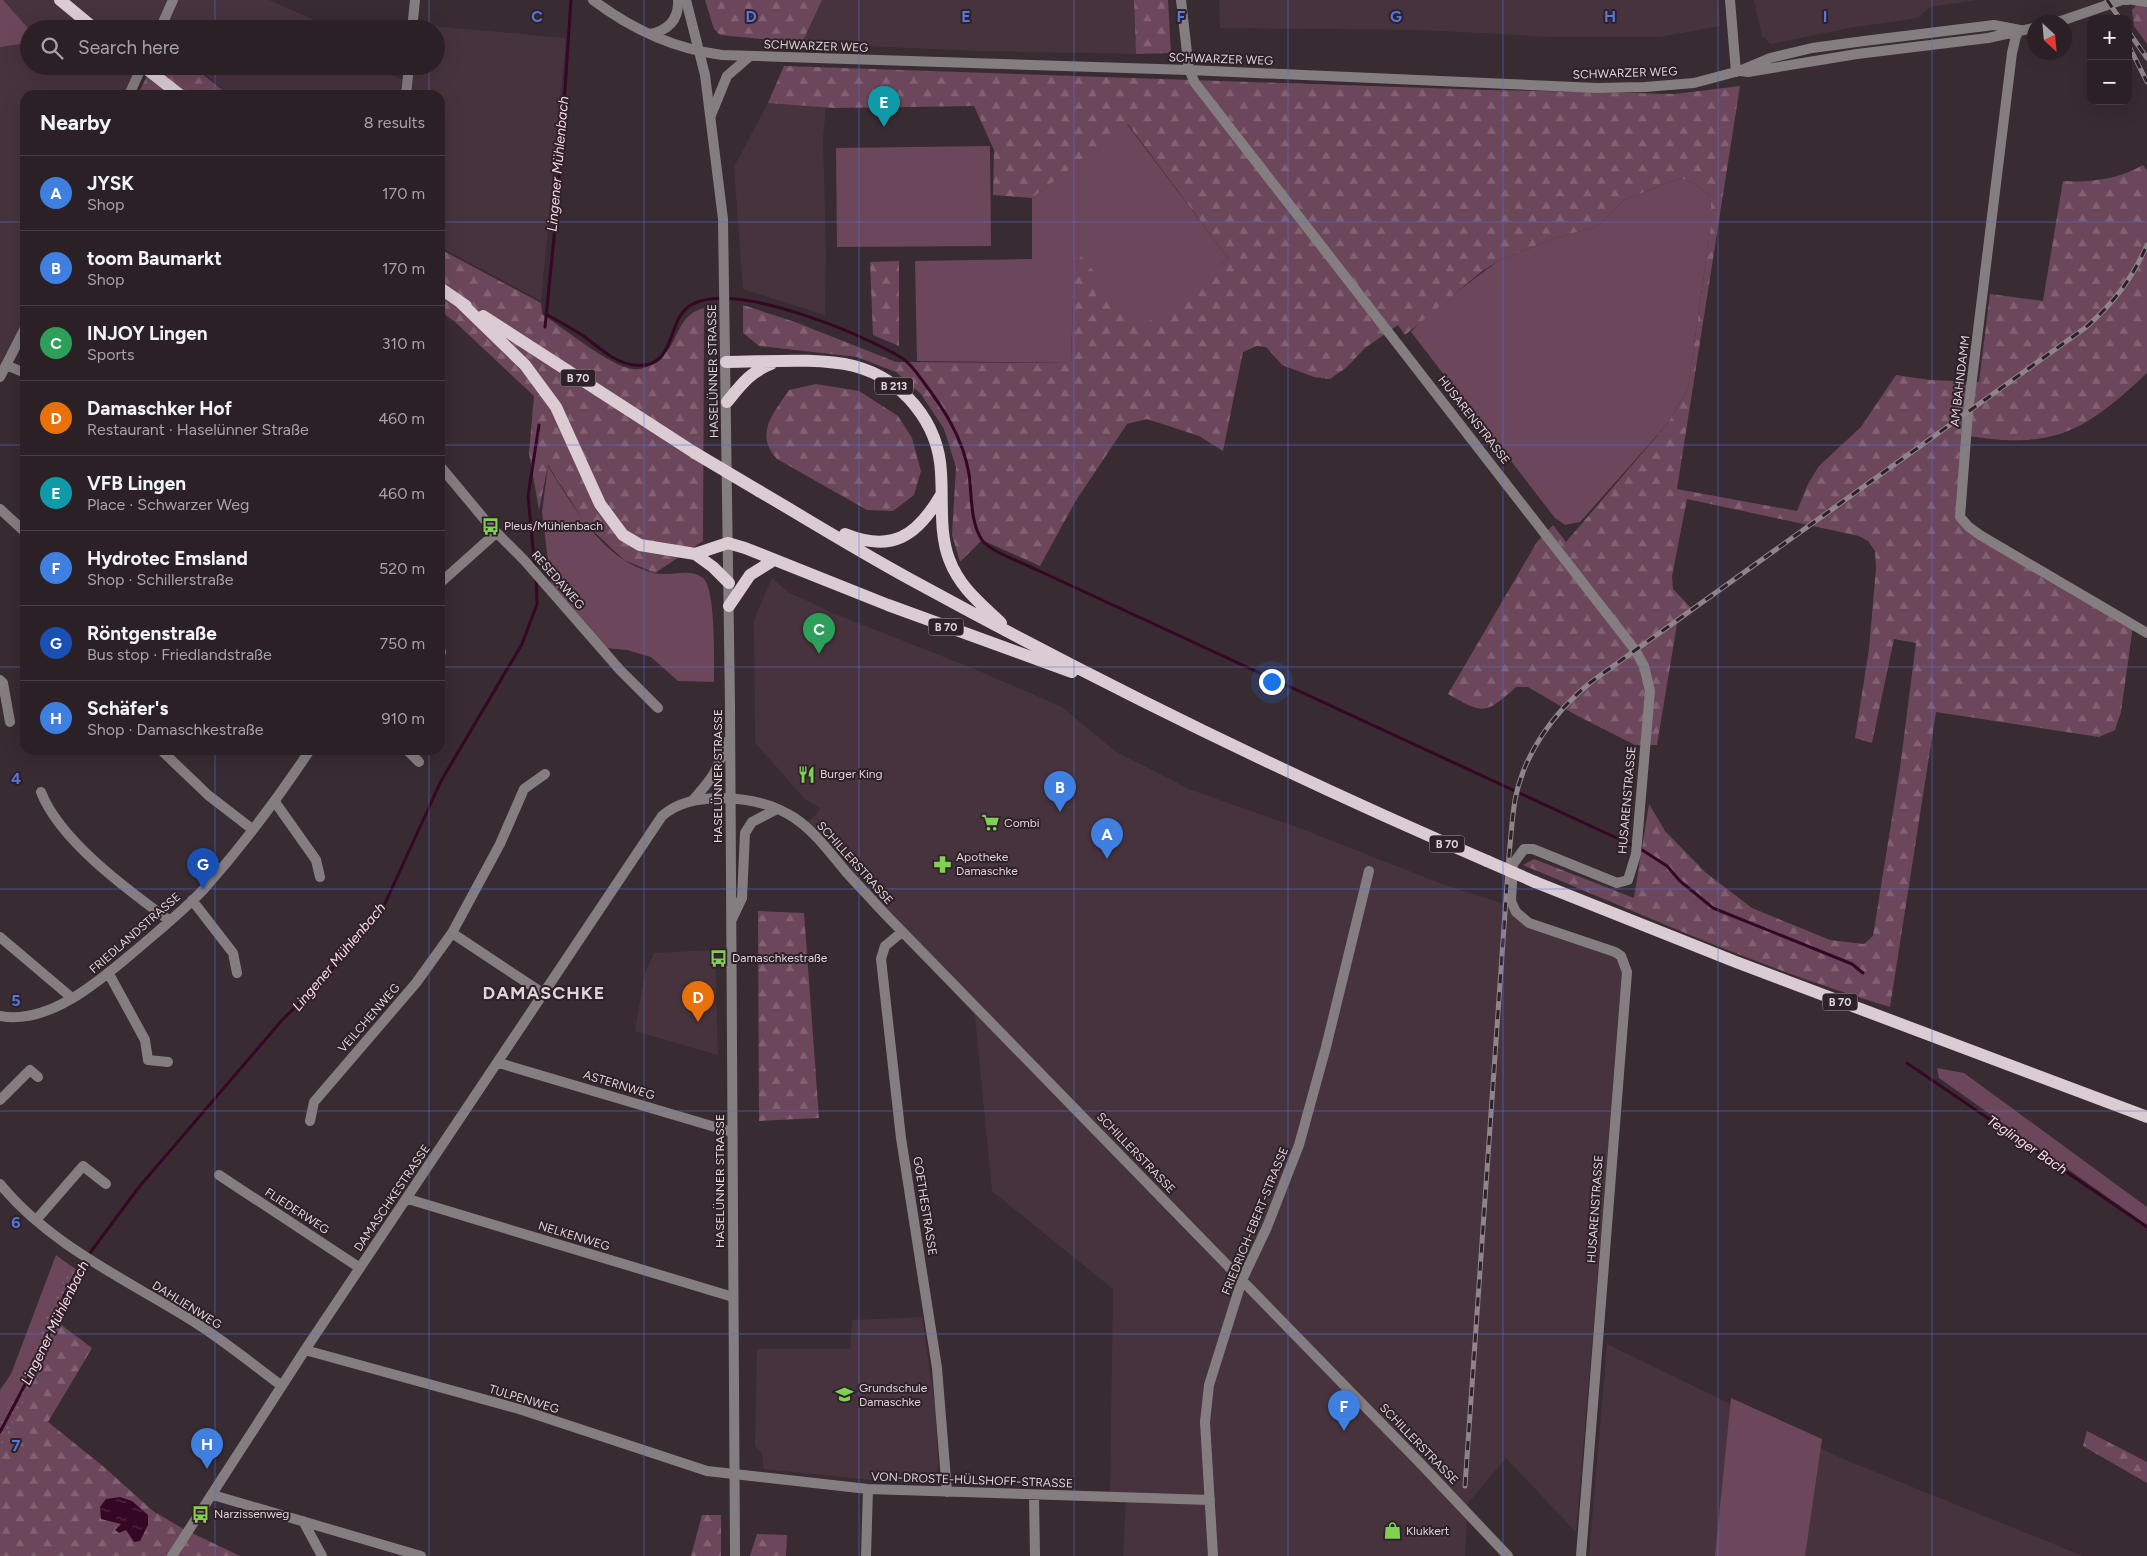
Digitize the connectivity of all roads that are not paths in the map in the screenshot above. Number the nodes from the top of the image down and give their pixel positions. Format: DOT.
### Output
graph roads {
  1 [pos="60,0"];
  2 [pos="173,0"];
  3 [pos="415,0"];
  4 [pos="593,0"];
  5 [pos="678,0"];
  6 [pos="686,0"];
  7 [pos="1181,0"];
  8 [pos="1730,0"];
  9 [pos="2122,0"];
  10 [pos="2131,0"];
  11 [pos="2147,2"];
  12 [pos="2072,17"];
  13 [pos="85,20"];
  14 [pos="164,20"];
  15 [pos="413,20"];
  16 [pos="2027,29"];
  17 [pos="2020,30"];
  18 [pos="650,34"];
  19 [pos="700,52"];
  20 [pos="750,56"];
  21 [pos="1189,70"];
  22 [pos="1738,71"];
  23 [pos="139,75"];
  24 [pos="155,75"];
  25 [pos="408,75"];
  26 [pos="132,90"];
  27 [pos="174,90"];
  28 [pos="407,90"];
  29 [pos="712,115"];
  30 [pos="445,292"];
  31 [pos="460,302"];
  32 [pos="20,338"];
  33 [pos="726,362"];
  34 [pos="776,362"];
  35 [pos="6,365"];
  36 [pos="20,371"];
  37 [pos="0,377"];
  38 [pos="727,402"];
  39 [pos="445,472"];
  40 [pos="942,494"];
  41 [pos="0,509"];
  42 [pos="799,515"];
  43 [pos="20,527"];
  44 [pos="496,532"];
  45 [pos="728,543"];
  46 [pos="695,554"];
  47 [pos="774,560"];
  48 [pos="445,578"];
  49 [pos="729,584"];
  50 [pos="729,606"];
  51 [pos="2147,633"];
  52 [pos="1014,635"];
  53 [pos="0,680"];
  54 [pos="1120,688"];
  55 [pos="658,708"];
  56 [pos="10,722"];
  57 [pos="729,729"];
  58 [pos="166,755"];
  59 [pos="307,755"];
  60 [pos="412,755"];
  61 [pos="418,762"];
  62 [pos="545,774"];
  63 [pos="41,792"];
  64 [pos="730,798"];
  65 [pos="692,801"];
  66 [pos="275,802"];
  67 [pos="777,809"];
  68 [pos="252,829"];
  69 [pos="1369,871"];
  70 [pos="320,877"];
  71 [pos="192,900"];
  72 [pos="170,921"];
  73 [pos="730,922"];
  74 [pos="902,932"];
  75 [pos="452,933"];
  76 [pos="0,937"];
  77 [pos="237,973"];
  78 [pos="109,974"];
  79 [pos="544,994"];
  80 [pos="72,998"];
  81 [pos="0,1016"];
  82 [pos="168,1062"];
  83 [pos="498,1063"];
  84 [pos="38,1077"];
  85 [pos="0,1100"];
  86 [pos="2147,1117"];
  87 [pos="310,1121"];
  88 [pos="732,1132"];
  89 [pos="219,1175"];
  90 [pos="0,1184"];
  91 [pos="106,1184"];
  92 [pos="408,1199"];
  93 [pos="37,1220"];
  94 [pos="360,1268"];
  95 [pos="1242,1280"];
  96 [pos="734,1297"];
  97 [pos="305,1350"];
  98 [pos="282,1386"];
  99 [pos="734,1476"];
  100 [pos="868,1489"];
  101 [pos="947,1492"];
  102 [pos="213,1495"];
  103 [pos="1034,1496"];
  104 [pos="1210,1500"];
  105 [pos="303,1521"];
  106 [pos="172,1556"];
  107 [pos="322,1556"];
  108 [pos="421,1556"];
  109 [pos="735,1556"];
  110 [pos="866,1556"];
  111 [pos="1035,1556"];
  112 [pos="1213,1556"];
  113 [pos="1508,1556"];
  114 [pos="1581,1556"];
  1 -- 13 [label="main road"];
  2 -- 14 [label="street"];
  3 -- 15 [label="street"];
  4 -- 18 [label="street, SCHWARZER WEG"];
  5 -- 18 [label="street"];
  6 -- 19 [label="street, HASELÜNNER STRASSE"];
  7 -- 21 [label="street"];
  8 -- 22 [label="street"];
  9 -- 10 [label="street"];
  9 -- 12 [label="street"];
  10 -- 11 [label="street"];
  16 -- 17 [label="street, SCHWARZER WEG"];
  17 -- 22 [label="street, SCHWARZER WEG"];
  17 -- 51 [label="street, AM BAHNDAMM"];
  18 -- 19 [label="street, SCHWARZER WEG"];
  19 -- 20 [label="street, SCHWARZER WEG"];
  19 -- 29 [label="street, HASELÜNNER STRASSE"];
  20 -- 21 [label="street, SCHWARZER WEG"];
  20 -- 29 [label="street"];
  21 -- 22 [label="street, SCHWARZER WEG"];
  21 -- 114 [label="street, HUSARENSTRASSE"];
  23 -- 26 [label="street"];
  24 -- 27 [label="main road"];
  25 -- 28 [label="street"];
  29 -- 33 [label="street, HASELÜNNER STRASSE"];
  30 -- 31 [label="main road, B 70"];
  31 -- 42 [label="main road, B 70, bridge"];
  31 -- 46 [label="main road"];
  32 -- 35 [label="street"];
  33 -- 34 [label="main road, B 213"];
  33 -- 38 [label="street, HASELÜNNER STRASSE"];
  34 -- 38 [label="main road, B 213"];
  34 -- 40 [label="main road, B 213"];
  35 -- 36 [label="street"];
  35 -- 37 [label="street"];
  38 -- 45 [label="street, HASELÜNNER STRASSE"];
  39 -- 44 [label="street, RESEDAWEG"];
  40 -- 42 [label="main road"];
  40 -- 52 [label="main road"];
  41 -- 43 [label="street"];
  42 -- 52 [label="main road, B 70"];
  44 -- 48 [label="street"];
  44 -- 55 [label="street, RESEDAWEG"];
  45 -- 46 [label="main road"];
  45 -- 47 [label="main road, B 70"];
  45 -- 49 [label="street, HASELÜNNER STRASSE"];
  46 -- 49 [label="main road"];
  47 -- 50 [label="main road"];
  47 -- 54 [label="main road, B 70"];
  49 -- 50 [label="street, HASELÜNNER STRASSE"];
  50 -- 57 [label="street, HASELÜNNER STRASSE"];
  52 -- 54 [label="main road, B 70"];
  53 -- 56 [label="street"];
  54 -- 86 [label="main road, B 70, bridge"];
  57 -- 64 [label="street, HASELÜNNER STRASSE"];
  57 -- 65 [label="street"];
  58 -- 68 [label="street"];
  59 -- 66 [label="street, FRIEDLANDSTRASSE"];
  60 -- 61 [label="street"];
  62 -- 75 [label="street, VEILCHENWEG"];
  63 -- 72 [label="street"];
  64 -- 65 [label="street, DAMASCHKESTRASSE"];
  64 -- 67 [label="street, SCHILLERSTRASSE"];
  64 -- 73 [label="street, HASELÜNNER STRASSE"];
  65 -- 79 [label="street, DAMASCHKESTRASSE"];
  66 -- 68 [label="street, FRIEDLANDSTRASSE"];
  66 -- 70 [label="street"];
  67 -- 73 [label="street"];
  67 -- 74 [label="street, SCHILLERSTRASSE"];
  68 -- 71 [label="street, FRIEDLANDSTRASSE"];
  69 -- 95 [label="street, FRIEDRICH-EBERT-STRASSE"];
  71 -- 72 [label="street, FRIEDLANDSTRASSE"];
  71 -- 77 [label="street"];
  72 -- 78 [label="street, FRIEDLANDSTRASSE"];
  73 -- 88 [label="street, HASELÜNNER STRASSE"];
  74 -- 95 [label="street, SCHILLERSTRASSE"];
  74 -- 101 [label="street, GOETHESTRASSE"];
  75 -- 79 [label="street"];
  75 -- 87 [label="street, VEILCHENWEG"];
  76 -- 80 [label="street"];
  78 -- 80 [label="street, FRIEDLANDSTRASSE"];
  78 -- 82 [label="street"];
  79 -- 83 [label="street, DAMASCHKESTRASSE"];
  80 -- 81 [label="street, FRIEDLANDSTRASSE"];
  83 -- 88 [label="street, ASTERNWEG"];
  83 -- 92 [label="street, DAMASCHKESTRASSE"];
  84 -- 85 [label="street"];
  88 -- 96 [label="street, HASELÜNNER STRASSE"];
  89 -- 94 [label="street, FLIEDERWEG"];
  90 -- 93 [label="street, DAHLIENWEG"];
  91 -- 93 [label="street"];
  92 -- 94 [label="street, DAMASCHKESTRASSE"];
  92 -- 96 [label="street, NELKENWEG"];
  93 -- 98 [label="street, DAHLIENWEG"];
  94 -- 97 [label="street, DAMASCHKESTRASSE"];
  95 -- 104 [label="street, FRIEDRICH-EBERT-STRASSE"];
  95 -- 113 [label="street, SCHILLERSTRASSE"];
  96 -- 99 [label="street, HASELÜNNER STRASSE"];
  97 -- 98 [label="street, DAMASCHKESTRASSE"];
  97 -- 99 [label="street, TULPENWEG"];
  98 -- 102 [label="street, DAMASCHKESTRASSE"];
  99 -- 100 [label="street, VON-DROSTE-HÜLSHOFF-STRASSE"];
  99 -- 109 [label="street, HASELÜNNER STRASSE"];
  100 -- 101 [label="street, VON-DROSTE-HÜLSHOFF-STRASSE"];
  100 -- 110 [label="street"];
  101 -- 103 [label="street, VON-DROSTE-HÜLSHOFF-STRASSE"];
  102 -- 105 [label="street"];
  102 -- 106 [label="street, DAMASCHKESTRASSE"];
  103 -- 104 [label="street, VON-DROSTE-HÜLSHOFF-STRASSE"];
  103 -- 111 [label="street"];
  104 -- 112 [label="street, FRIEDRICH-EBERT-STRASSE"];
  105 -- 107 [label="street"];
  105 -- 108 [label="street"];
}
